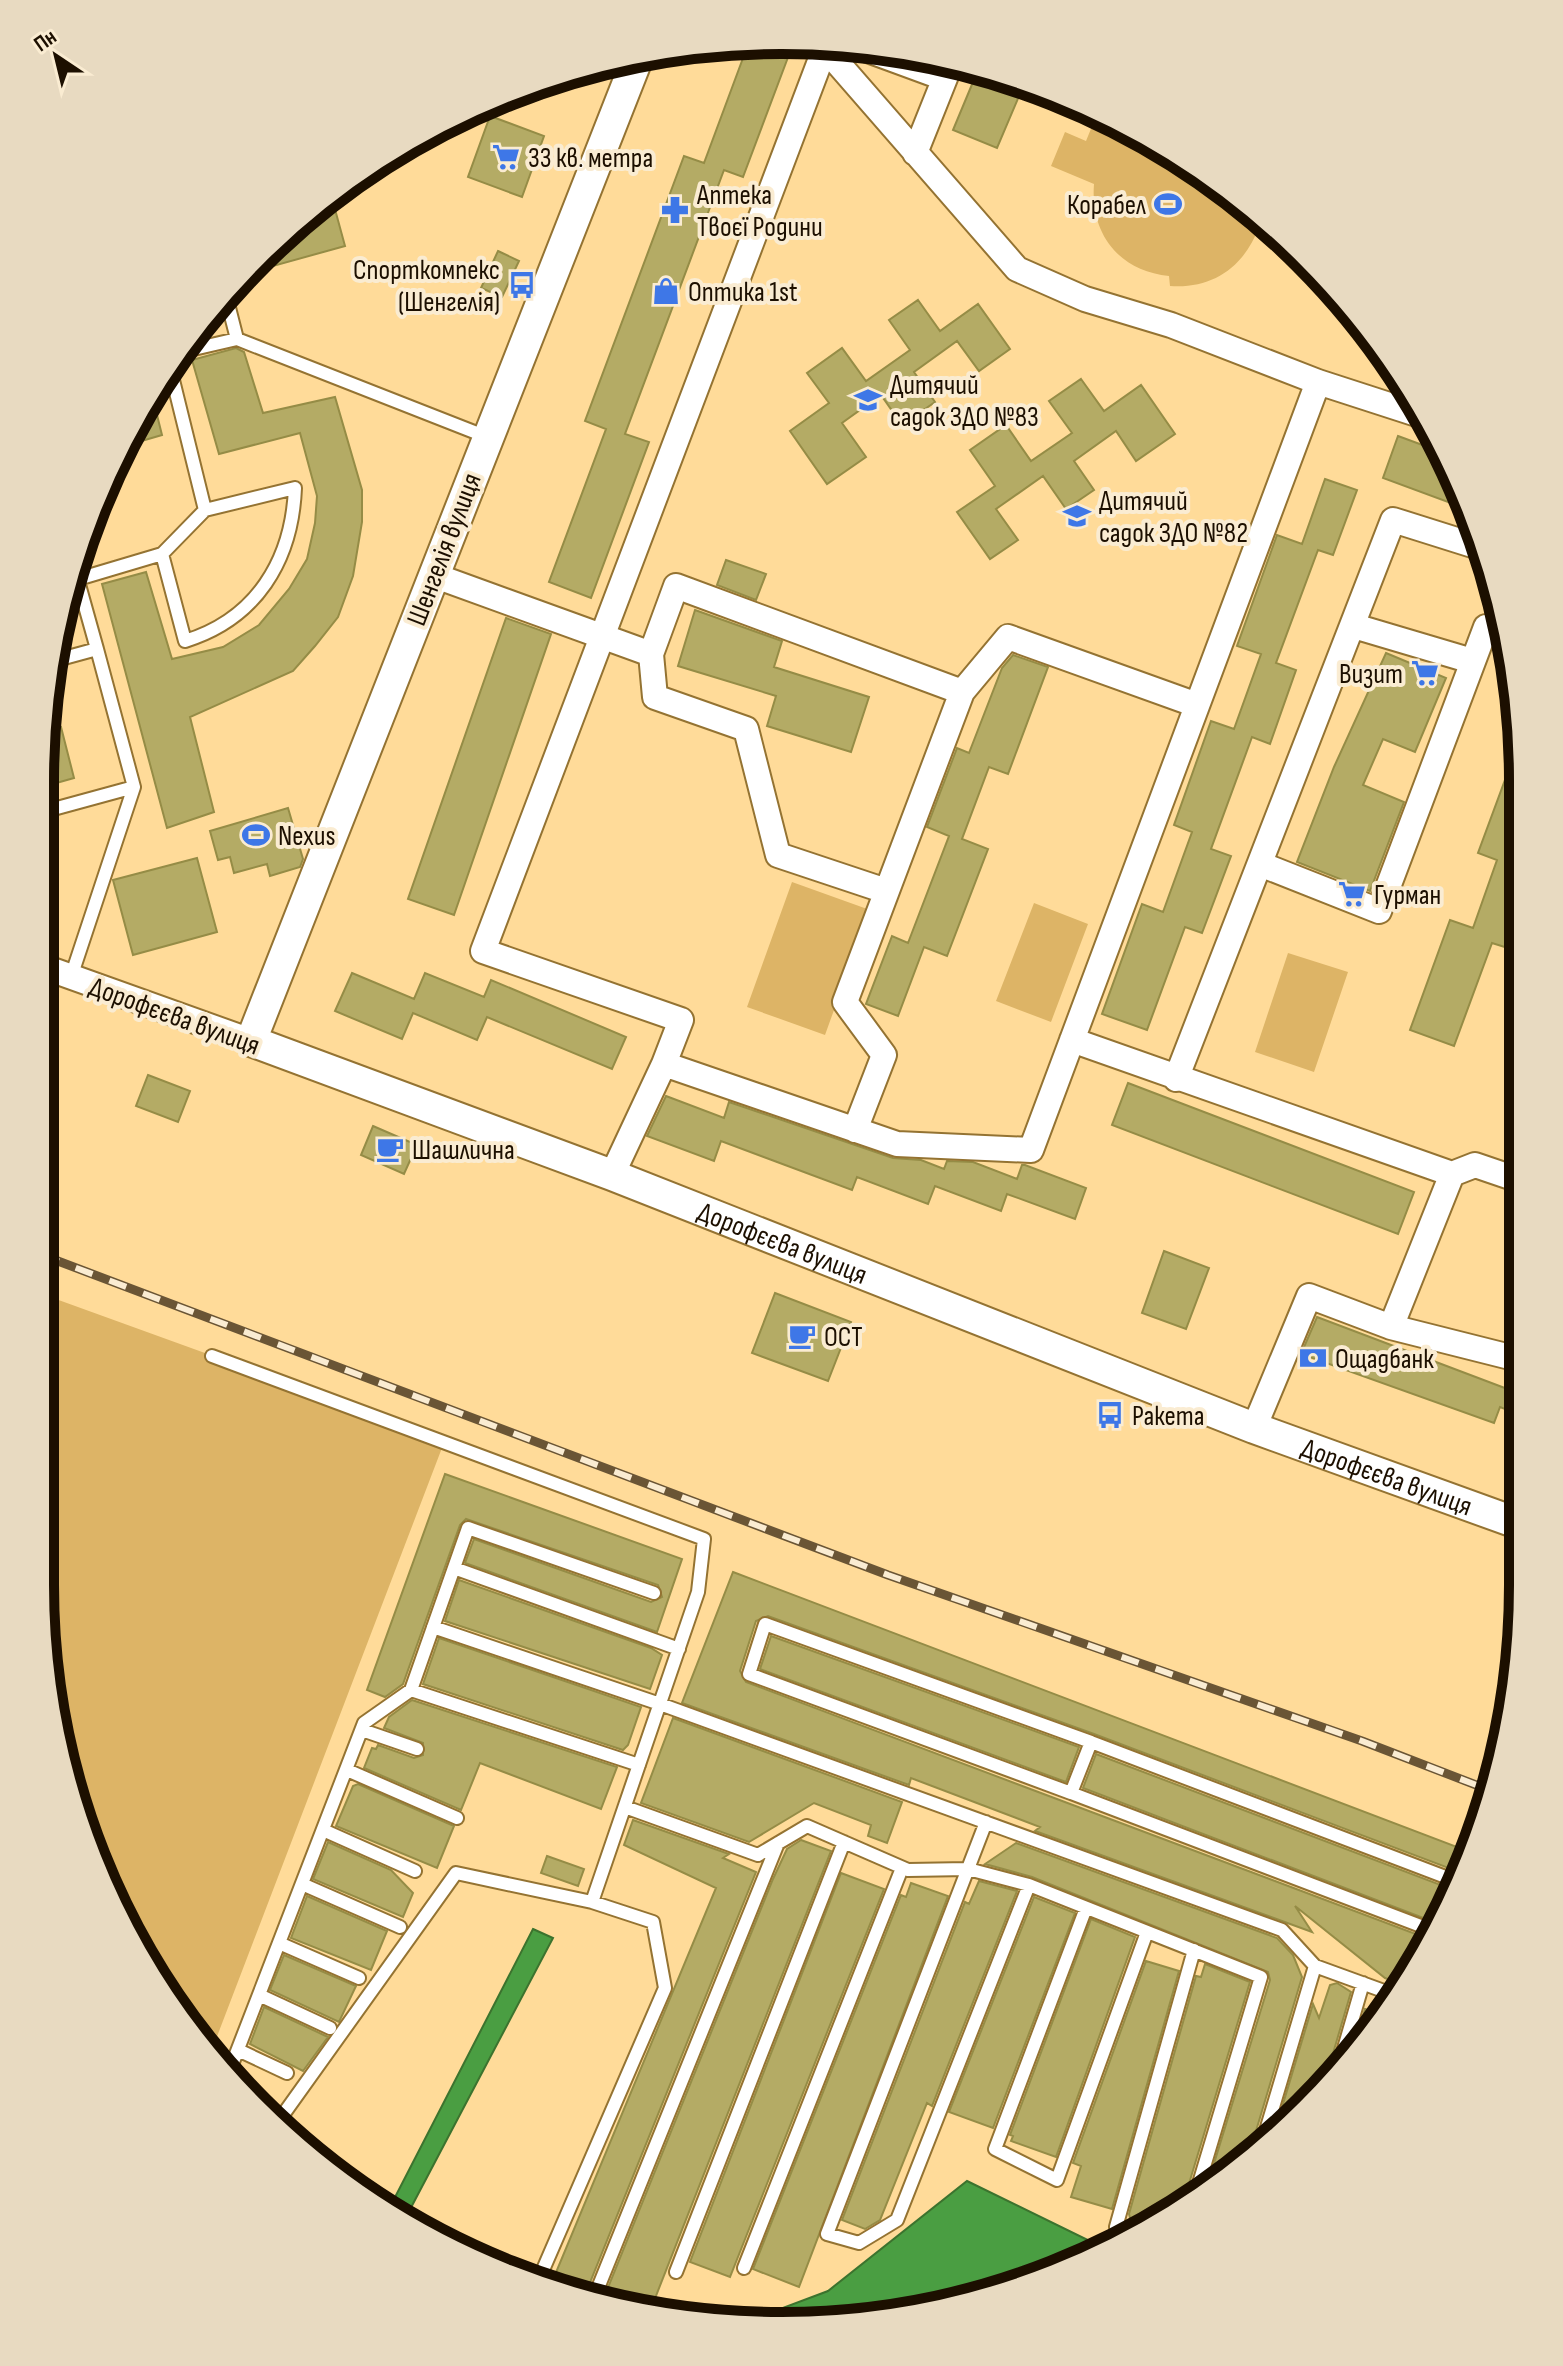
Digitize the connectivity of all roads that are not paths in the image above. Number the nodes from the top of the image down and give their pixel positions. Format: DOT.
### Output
graph roads {
  1 [pos="820,56"];
  2 [pos="833,56"];
  3 [pos="912,66"];
  4 [pos="633,70"];
  5 [pos="938,71"];
  6 [pos="947,74"];
  7 [pos="915,153"];
  8 [pos="229,309"];
  9 [pos="237,339"];
  10 [pos="198,348"];
  11 [pos="174,382"];
  12 [pos="1318,382"];
  13 [pos="1408,411"];
  14 [pos="487,437"];
  15 [pos="205,510"];
  16 [pos="1468,544"];
  17 [pos="162,554"];
  18 [pos="433,575"];
  19 [pos="84,578"];
  20 [pos="80,589"];
  21 [pos="1354,626"];
  22 [pos="1492,629"];
  23 [pos="603,635"];
  24 [pos="97,649"];
  25 [pos="651,654"];
  26 [pos="65,658"];
  27 [pos="1472,661"];
  28 [pos="962,692"];
  29 [pos="1197,705"];
  30 [pos="134,787"];
  31 [pos="54,809"];
  32 [pos="1260,864"];
  33 [pos="886,891"];
  34 [pos="54,971"];
  35 [pos="71,977"];
  36 [pos="1072,1040"];
  37 [pos="251,1041"];
  38 [pos="664,1064"];
  39 [pos="1176,1079"];
  40 [pos="855,1130"];
  41 [pos="1452,1174"];
  42 [pos="612,1175"];
  43 [pos="1509,1177"];
  44 [pos="1391,1327"];
  45 [pos="212,1356"];
  46 [pos="1509,1357"];
  47 [pos="1254,1428"];
  48 [pos="1509,1520"];
  49 [pos="454,1568"];
  50 [pos="654,1593"];
  51 [pos="433,1627"];
  52 [pos="679,1649"];
  53 [pos="411,1690"];
  54 [pos="660,1704"];
  55 [pos="362,1730"];
  56 [pos="1091,1742"];
  57 [pos="417,1749"];
  58 [pos="639,1765"];
  59 [pos="347,1770"];
  60 [pos="1071,1793"];
  61 [pos="625,1807"];
  62 [pos="457,1818"];
  63 [pos="986,1822"];
  64 [pos="323,1830"];
  65 [pos="844,1842"];
  66 [pos="778,1843"];
  67 [pos="902,1868"];
  68 [pos="968,1869"];
  69 [pos="415,1871"];
  70 [pos="1447,1878"];
  71 [pos="302,1884"];
  72 [pos="1029,1885"];
  73 [pos="592,1902"];
  74 [pos="1086,1908"];
  75 [pos="400,1927"];
  76 [pos="1423,1927"];
  77 [pos="1147,1932"];
  78 [pos="279,1943"];
  79 [pos="1194,1950"];
  80 [pos="1315,1966"];
  81 [pos="359,1978"];
  82 [pos="1363,1983"];
  83 [pos="1384,1991"];
  84 [pos="259,1995"];
  85 [pos="330,2028"];
  86 [pos="1346,2043"];
  87 [pos="238,2050"];
  88 [pos="233,2062"];
  89 [pos="287,2073"];
  90 [pos="284,2114"];
  91 [pos="1268,2125"];
  92 [pos="1200,2179"];
  93 [pos="1119,2228"];
  94 [pos="744,2268"];
  95 [pos="542,2271"];
  96 [pos="676,2272"];
  97 [pos="598,2288"];
  1 -- 23 [label="street"];
  2 -- 7 [label="street"];
  3 -- 5 [label="street"];
  4 -- 14 [label="street, Шенгелія вулиця"];
  6 -- 7 [label="street"];
  7 -- 12 [label="street"];
  8 -- 9 [label="lane"];
  9 -- 10 [label="lane"];
  9 -- 14 [label="lane"];
  11 -- 15 [label="lane"];
  12 -- 13 [label="street"];
  12 -- 29 [label="street"];
  14 -- 18 [label="street, Шенгелія вулиця"];
  15 -- 17 [label="lane"];
  15 -- 17 [label="lane"];
  16 -- 21 [label="street"];
  17 -- 19 [label="lane"];
  18 -- 23 [label="street"];
  18 -- 37 [label="street, Шенгелія вулиця"];
  20 -- 24 [label="lane"];
  21 -- 27 [label="street"];
  21 -- 32 [label="street"];
  22 -- 27 [label="street"];
  23 -- 25 [label="street"];
  23 -- 38 [label="street"];
  24 -- 26 [label="lane"];
  24 -- 30 [label="lane"];
  25 -- 28 [label="street"];
  25 -- 33 [label="street"];
  27 -- 32 [label="street"];
  28 -- 29 [label="street"];
  28 -- 33 [label="street"];
  29 -- 36 [label="street"];
  30 -- 31 [label="lane"];
  30 -- 35 [label="lane"];
  32 -- 39 [label="street"];
  33 -- 40 [label="street"];
  34 -- 35 [label="street, Дорофєєва вулиця"];
  35 -- 37 [label="street, Дорофєєва вулиця"];
  36 -- 39 [label="street"];
  36 -- 40 [label="street"];
  37 -- 42 [label="street, Дорофєєва вулиця"];
  38 -- 40 [label="street"];
  38 -- 42 [label="street"];
  39 -- 41 [label="street"];
  41 -- 43 [label="street"];
  41 -- 44 [label="street"];
  42 -- 47 [label="street, Дорофєєва вулиця"];
  44 -- 46 [label="street"];
  44 -- 47 [label="street"];
  45 -- 52 [label="lane"];
  47 -- 48 [label="street, Дорофєєва вулиця"];
  49 -- 50 [label="lane"];
  49 -- 51 [label="lane"];
  49 -- 52 [label="lane"];
  51 -- 53 [label="lane"];
  51 -- 54 [label="lane"];
  52 -- 54 [label="lane"];
  53 -- 55 [label="lane"];
  53 -- 58 [label="lane"];
  54 -- 58 [label="lane"];
  54 -- 63 [label="lane"];
  55 -- 57 [label="lane"];
  55 -- 59 [label="lane"];
  56 -- 60 [label="lane"];
  56 -- 60 [label="lane"];
  56 -- 70 [label="lane"];
  58 -- 61 [label="lane"];
  59 -- 62 [label="lane"];
  59 -- 64 [label="lane"];
  60 -- 76 [label="lane"];
  61 -- 66 [label="lane"];
  61 -- 73 [label="lane"];
  63 -- 68 [label="lane"];
  63 -- 80 [label="lane"];
  64 -- 69 [label="lane"];
  64 -- 71 [label="lane"];
  65 -- 66 [label="lane"];
  65 -- 67 [label="lane"];
  65 -- 96 [label="lane"];
  66 -- 97 [label="lane"];
  67 -- 68 [label="lane"];
  67 -- 94 [label="lane"];
  68 -- 72 [label="lane"];
  68 -- 72 [label="lane"];
  71 -- 75 [label="lane"];
  71 -- 78 [label="lane"];
  72 -- 74 [label="lane"];
  73 -- 90 [label="lane"];
  73 -- 95 [label="lane"];
  74 -- 77 [label="lane"];
  74 -- 77 [label="lane"];
  77 -- 79 [label="lane"];
  78 -- 81 [label="lane"];
  78 -- 84 [label="lane"];
  79 -- 92 [label="lane"];
  79 -- 93 [label="lane"];
  80 -- 82 [label="lane"];
  80 -- 91 [label="lane"];
  82 -- 83 [label="lane"];
  82 -- 86 [label="lane"];
  84 -- 85 [label="lane"];
  84 -- 87 [label="lane"];
  87 -- 88 [label="lane"];
  87 -- 89 [label="lane"];
}
